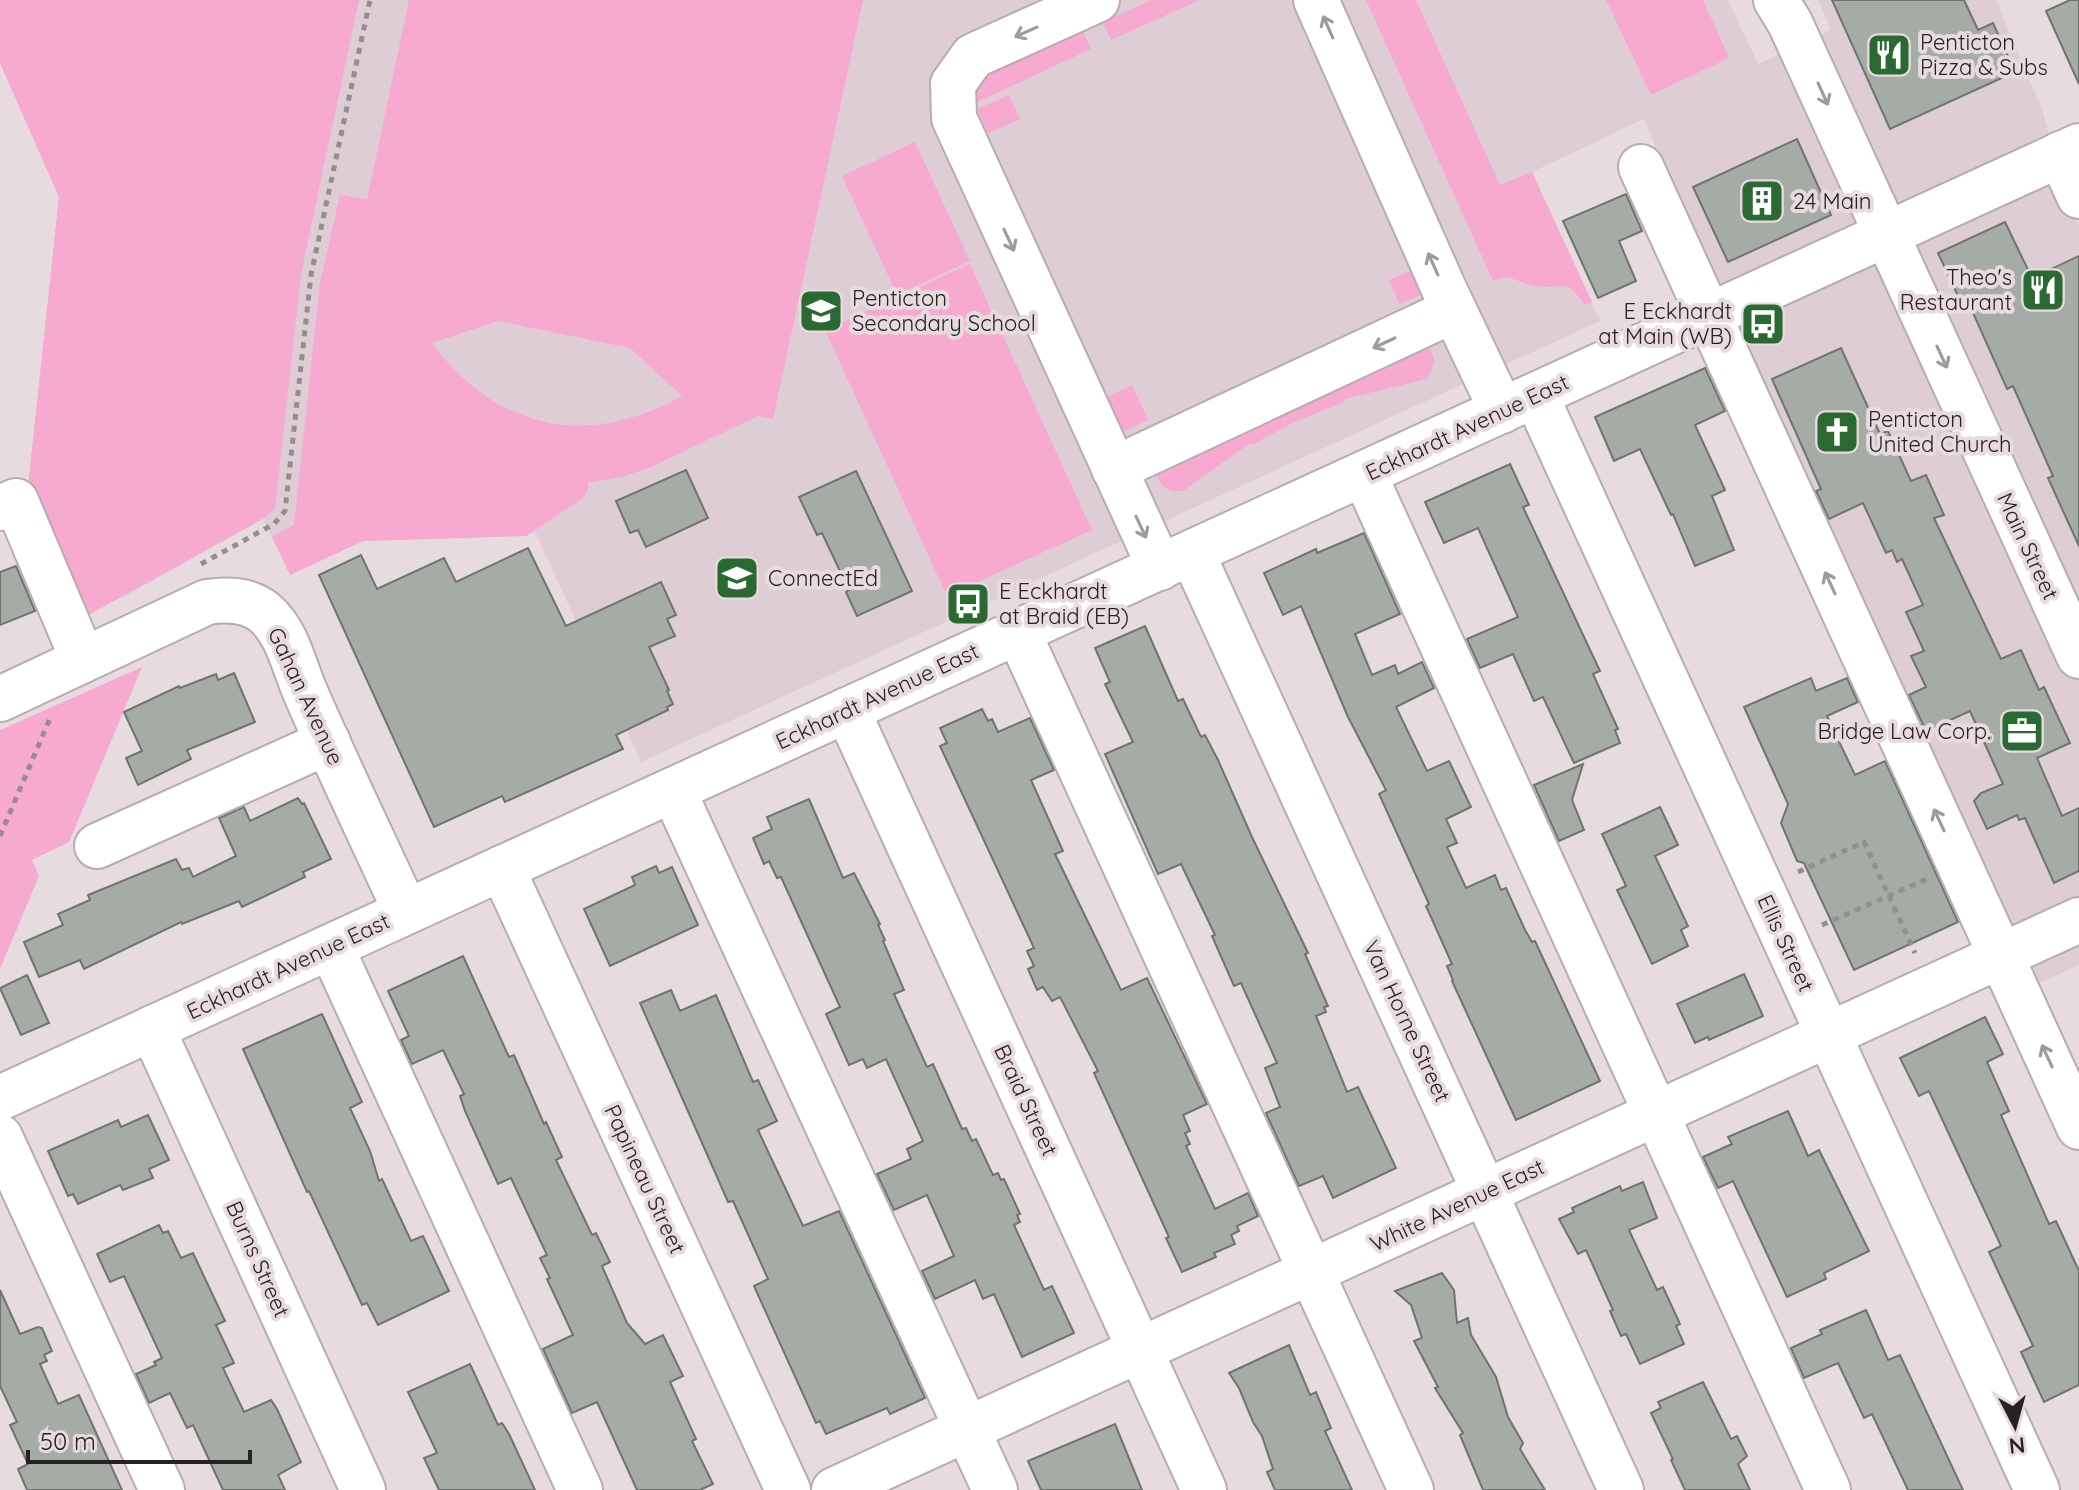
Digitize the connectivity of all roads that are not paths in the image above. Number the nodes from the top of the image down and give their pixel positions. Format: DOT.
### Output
graph roads {
  1 [pos="1097,0"];
  2 [pos="1316,0"];
  3 [pos="1776,0"];
  4 [pos="2070,150"];
  5 [pos="1641,167"];
  6 [pos="2079,196"];
  7 [pos="1886,235"];
  8 [pos="1454,310"];
  9 [pos="1709,316"];
  10 [pos="1519,403"];
  11 [pos="1114,469"];
  12 [pos="1364,474"];
  13 [pos="0,508"];
  14 [pos="1176,560"];
  15 [pos="1018,632"];
  16 [pos="2079,656"];
  17 [pos="83,660"];
  18 [pos="0,699"];
  19 [pos="847,710"];
  20 [pos="328,742"];
  21 [pos="673,790"];
  22 [pos="97,846"];
  23 [pos="502,868"];
  24 [pos="406,912"];
  25 [pos="2079,920"];
  26 [pos="331,947"];
  27 [pos="2001,956"];
  28 [pos="152,1028"];
  29 [pos="1828,1035"];
  30 [pos="0,1098"];
  31 [pos="1656,1114"];
  32 [pos="2079,1127"];
  33 [pos="0,1137"];
  34 [pos="1485,1192"];
  35 [pos="1311,1272"];
  36 [pos="1140,1350"];
  37 [pos="967,1429"];
  38 [pos="162,1490"];
  39 [pos="363,1490"];
  40 [pos="580,1490"];
  41 [pos="788,1490"];
  42 [pos="834,1490"];
  43 [pos="995,1490"];
  44 [pos="1204,1490"];
  45 [pos="1411,1490"];
  46 [pos="1621,1490"];
  47 [pos="1828,1490"];
  48 [pos="2037,1490"];
  1 -- 11 [label="street, Van Horne Street, one-way"];
  8 -- 2 [label="street, Ellis Street, one-way"];
  3 -- 7 [label="street, Main Street, one-way"];
  4 -- 6 [label="street"];
  4 -- 7 [label="street, Eckhardt Avenue East"];
  5 -- 9 [label="street"];
  7 -- 9 [label="street, Eckhardt Avenue East"];
  7 -- 16 [label="street, Main Street, one-way"];
  8 -- 10 [label="street, Ellis Street"];
  8 -- 11 [label="street, one-way"];
  9 -- 10 [label="street, Eckhardt Avenue East"];
  27 -- 9 [label="street, one-way"];
  10 -- 12 [label="street, Eckhardt Avenue East"];
  10 -- 29 [label="street, Ellis Street"];
  11 -- 14 [label="street, Van Horne Street, one-way"];
  12 -- 14 [label="street, Eckhardt Avenue East"];
  12 -- 31 [label="street"];
  13 -- 17 [label="street"];
  14 -- 15 [label="street, Eckhardt Avenue East"];
  14 -- 34 [label="street, Van Horne Street"];
  15 -- 19 [label="street, Eckhardt Avenue East"];
  15 -- 35 [label="street"];
  17 -- 18 [label="street, Gahan Avenue"];
  17 -- 20 [label="street, Gahan Avenue"];
  19 -- 21 [label="street, Eckhardt Avenue East"];
  19 -- 36 [label="street, Braid Street"];
  20 -- 22 [label="street"];
  20 -- 24 [label="street, Gahan Avenue"];
  21 -- 23 [label="street, Eckhardt Avenue East"];
  21 -- 37 [label="street"];
  23 -- 24 [label="street, Eckhardt Avenue East"];
  23 -- 41 [label="street, Papineau Street"];
  24 -- 26 [label="street, Eckhardt Avenue East"];
  25 -- 27 [label="street, White Avenue East"];
  26 -- 28 [label="street, Eckhardt Avenue East"];
  26 -- 40 [label="street"];
  27 -- 29 [label="street, White Avenue East"];
  32 -- 27 [label="street, one-way"];
  28 -- 30 [label="street, Eckhardt Avenue East"];
  28 -- 39 [label="street, Burns Street"];
  29 -- 31 [label="street, White Avenue East"];
  29 -- 48 [label="street, Ellis Street"];
  31 -- 34 [label="street, White Avenue East"];
  31 -- 47 [label="street"];
  33 -- 38 [label="street"];
  34 -- 35 [label="street, White Avenue East"];
  34 -- 46 [label="street, Van Horne Street"];
  35 -- 36 [label="street, White Avenue East"];
  35 -- 45 [label="street"];
  36 -- 37 [label="street, White Avenue East"];
  36 -- 44 [label="street, Braid Street"];
  37 -- 42 [label="street, White Avenue East"];
  37 -- 43 [label="street"];
}
